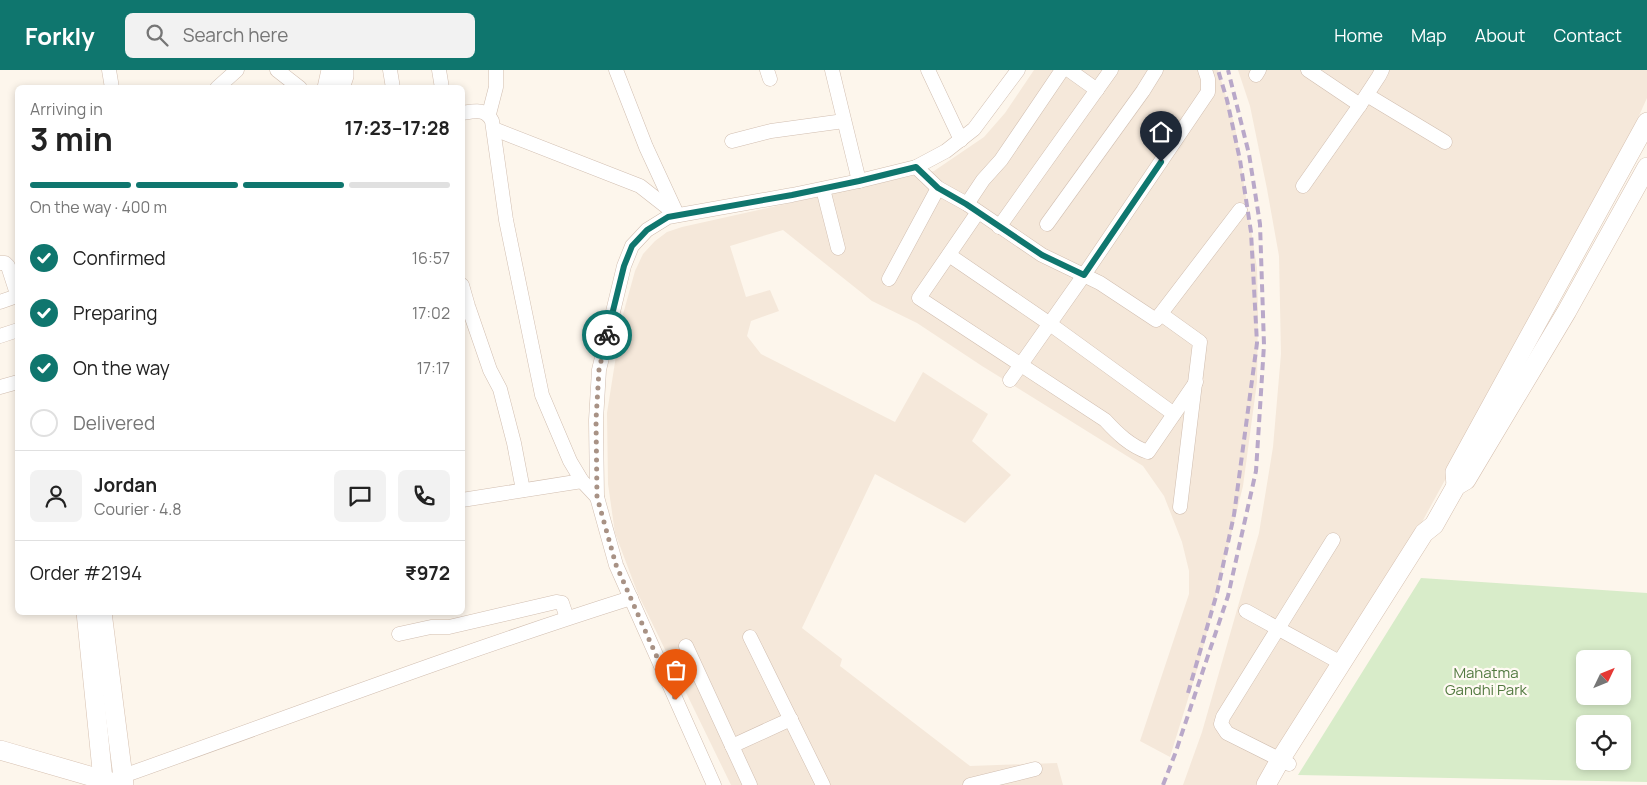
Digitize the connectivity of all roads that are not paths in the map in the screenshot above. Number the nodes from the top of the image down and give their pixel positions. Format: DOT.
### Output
graph roads {
  1 [pos="109,70"];
  2 [pos="237,70"];
  3 [pos="277,70"];
  4 [pos="331,70"];
  5 [pos="344,70"];
  6 [pos="390,70"];
  7 [pos="439,70"];
  8 [pos="496,70"];
  9 [pos="616,70"];
  10 [pos="832,70"];
  11 [pos="928,70"];
  12 [pos="1018,70"];
  13 [pos="1062,70"];
  14 [pos="1069,70"];
  15 [pos="1111,70"];
  16 [pos="1156,70"];
  17 [pos="1205,70"];
  18 [pos="1308,70"];
  19 [pos="1381,72"];
  20 [pos="112,85"];
  21 [pos="220,85"];
  22 [pos="296,85"];
  23 [pos="327,85"];
  24 [pos="341,85"];
  25 [pos="392,85"];
  26 [pos="442,85"];
  27 [pos="1097,90"];
  28 [pos="1363,100"];
  29 [pos="465,113"];
  30 [pos="489,114"];
  31 [pos="844,121"];
  32 [pos="1647,122"];
  33 [pos="494,130"];
  34 [pos="732,140"];
  35 [pos="962,140"];
  36 [pos="1445,142"];
  37 [pos="916,167"];
  38 [pos="1647,167"];
  39 [pos="859,181"];
  40 [pos="1303,186"];
  41 [pos="938,188"];
  42 [pos="823,189"];
  43 [pos="966,204"];
  44 [pos="1240,210"];
  45 [pos="978,212"];
  46 [pos="677,215"];
  47 [pos="1047,224"];
  48 [pos="999,226"];
  49 [pos="838,248"];
  50 [pos="948,255"];
  51 [pos="0,263"];
  52 [pos="14,275"];
  53 [pos="1084,275"];
  54 [pos="889,279"];
  55 [pos="465,296"];
  56 [pos="15,297"];
  57 [pos="0,302"];
  58 [pos="1161,314"];
  59 [pos="1050,324"];
  60 [pos="15,331"];
  61 [pos="0,336"];
  62 [pos="1021,365"];
  63 [pos="1010,380"];
  64 [pos="1196,382"];
  65 [pos="15,383"];
  66 [pos="0,387"];
  67 [pos="1174,414"];
  68 [pos="582,482"];
  69 [pos="1456,486"];
  70 [pos="523,490"];
  71 [pos="597,497"];
  72 [pos="465,500"];
  73 [pos="1180,507"];
  74 [pos="1434,525"];
  75 [pos="1333,540"];
  76 [pos="631,598"];
  77 [pos="1246,611"];
  78 [pos="87,615"];
  79 [pos="102,615"];
  80 [pos="567,618"];
  81 [pos="1278,628"];
  82 [pos="399,634"];
  83 [pos="750,637"];
  84 [pos="686,646"];
  85 [pos="1341,664"];
  86 [pos="791,719"];
  87 [pos="732,746"];
  88 [pos="0,750"];
  89 [pos="1284,762"];
  90 [pos="1035,769"];
  91 [pos="117,782"];
  92 [pos="714,785"];
  93 [pos="750,785"];
  94 [pos="823,785"];
  95 [pos="970,785"];
  96 [pos="1266,785"];
  97 [pos="1276,785"];
  1 -- 20 [label="street"];
  2 -- 21 [label="street"];
  3 -- 22 [label="street"];
  4 -- 23 [label="street"];
  5 -- 24 [label="street"];
  6 -- 25 [label="street"];
  7 -- 26 [label="street"];
  8 -- 30 [label="street"];
  9 -- 46 [label="street"];
  10 -- 31 [label="street"];
  11 -- 35 [label="street"];
  12 -- 35 [label="street"];
  13 -- 43 [label="street"];
  14 -- 27 [label="street"];
  15 -- 27 [label="street"];
  16 -- 47 [label="street"];
  17 -- 53 [label="street"];
  18 -- 28 [label="street"];
  19 -- 28 [label="street"];
  27 -- 48 [label="street"];
  28 -- 36 [label="street"];
  28 -- 40 [label="street"];
  29 -- 30 [label="street"];
  30 -- 33 [label="street"];
  31 -- 34 [label="street"];
  31 -- 39 [label="street"];
  32 -- 69 [label="street"];
  33 -- 46 [label="street"];
  33 -- 68 [label="street"];
  35 -- 37 [label="street"];
  37 -- 39 [label="street"];
  37 -- 41 [label="street"];
  38 -- 69 [label="street"];
  39 -- 42 [label="street"];
  41 -- 43 [label="street"];
  41 -- 54 [label="street"];
  42 -- 46 [label="street"];
  42 -- 49 [label="street"];
  43 -- 45 [label="street"];
  44 -- 58 [label="street"];
  45 -- 48 [label="street"];
  45 -- 50 [label="street"];
  46 -- 71 [label="street"];
  48 -- 53 [label="street"];
  50 -- 59 [label="street"];
  50 -- 62 [label="street"];
  51 -- 52 [label="street"];
  53 -- 58 [label="street"];
  53 -- 59 [label="street"];
  55 -- 70 [label="street"];
  56 -- 57 [label="street"];
  58 -- 64 [label="street"];
  59 -- 62 [label="street"];
  59 -- 67 [label="street"];
  60 -- 61 [label="street"];
  62 -- 63 [label="street"];
  62 -- 67 [label="street"];
  64 -- 67 [label="street"];
  64 -- 73 [label="street"];
  65 -- 66 [label="street"];
  68 -- 70 [label="street"];
  68 -- 71 [label="street"];
  69 -- 74 [label="street"];
  70 -- 72 [label="street"];
  71 -- 76 [label="street"];
  74 -- 85 [label="street"];
  74 -- 89 [label="street"];
  75 -- 81 [label="street"];
  76 -- 80 [label="street"];
  76 -- 92 [label="street"];
  77 -- 81 [label="street"];
  78 -- 91 [label="street"];
  79 -- 91 [label="street"];
  80 -- 82 [label="street"];
  80 -- 91 [label="street"];
  81 -- 85 [label="street"];
  81 -- 89 [label="street"];
  83 -- 86 [label="street"];
  84 -- 87 [label="street"];
  85 -- 89 [label="street"];
  86 -- 87 [label="street"];
  86 -- 94 [label="street"];
  87 -- 93 [label="street"];
  88 -- 91 [label="street"];
  89 -- 96 [label="street"];
  89 -- 97 [label="street"];
  90 -- 95 [label="street"];
}
